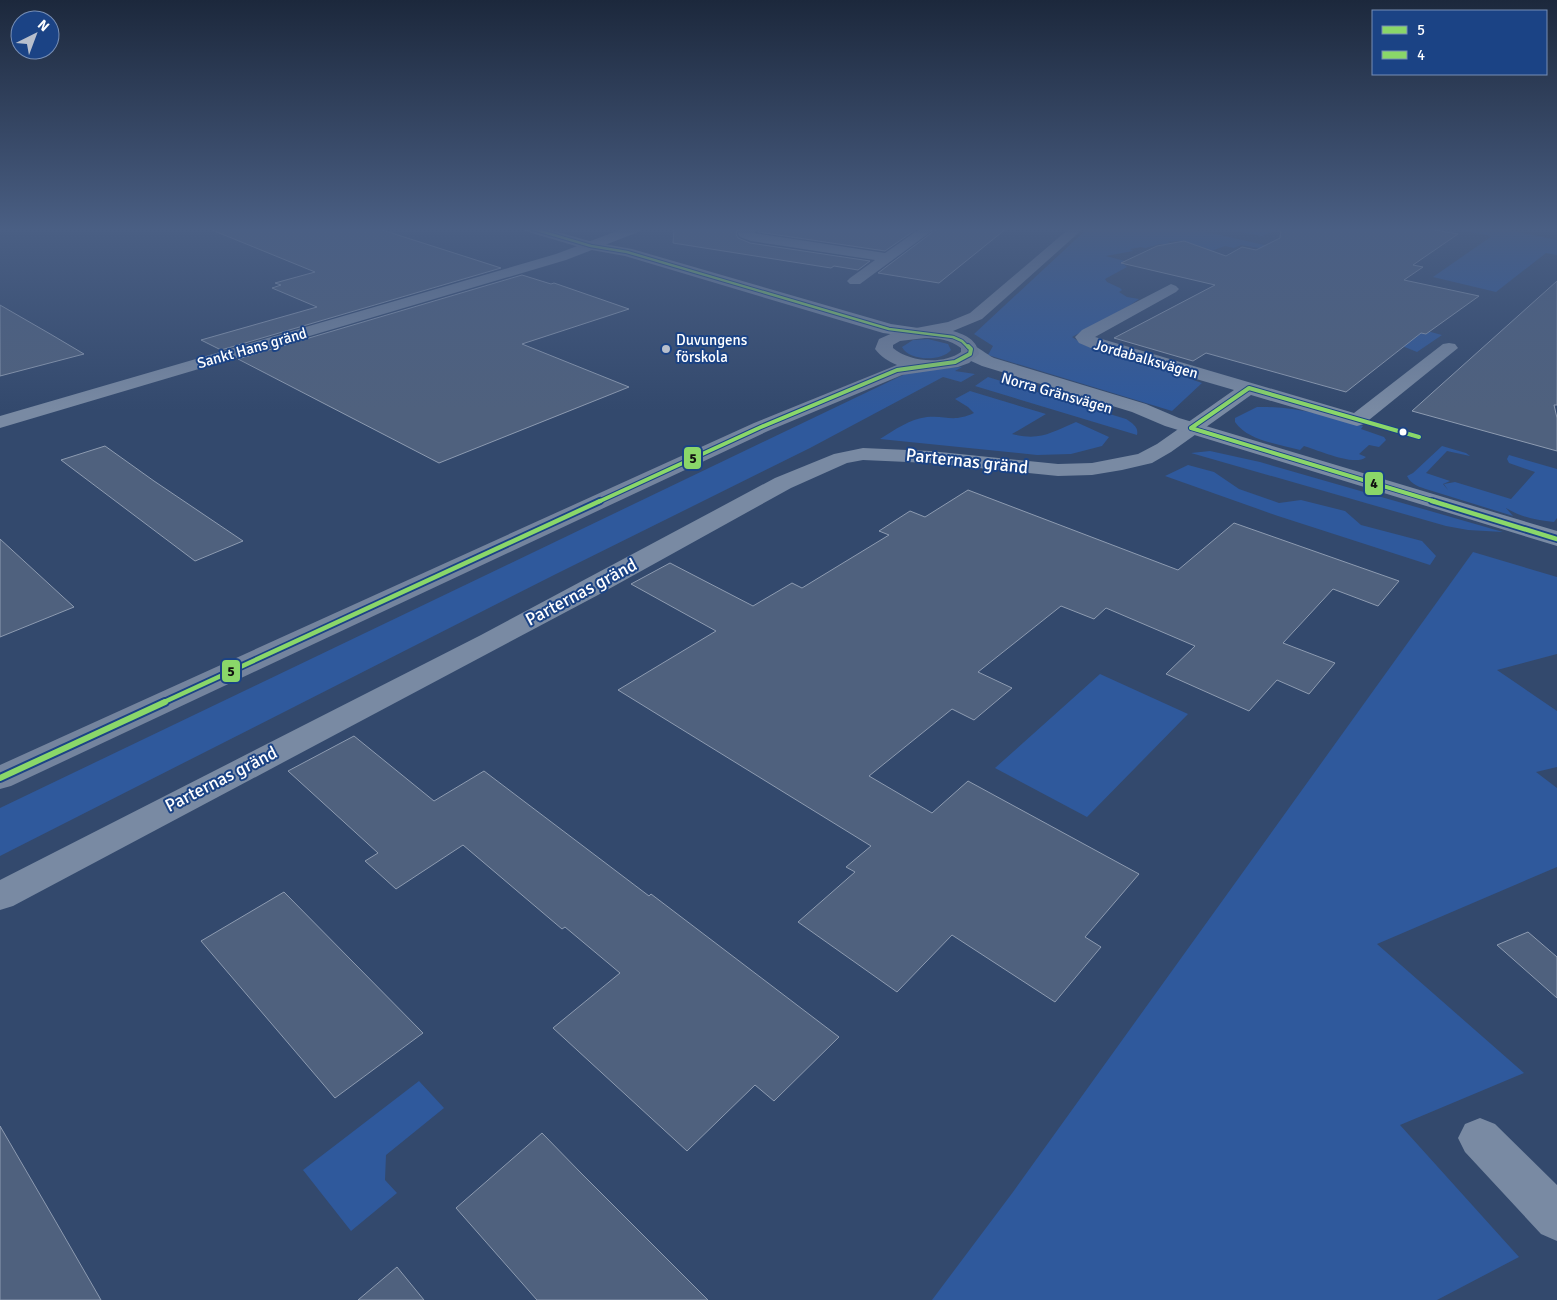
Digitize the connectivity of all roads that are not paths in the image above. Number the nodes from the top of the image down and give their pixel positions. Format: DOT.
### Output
graph roads {
  1 [pos="453,289"];
  2 [pos="714,289"];
  3 [pos="751,289"];
  4 [pos="1007,289"];
  5 [pos="1171,289"];
  6 [pos="976,316"];
  7 [pos="922,333"];
  8 [pos="1449,348"];
  9 [pos="884,349"];
  10 [pos="971,349"];
  11 [pos="934,365"];
  12 [pos="1249,388"];
  13 [pos="0,422"];
  14 [pos="1182,425"];
  15 [pos="761,427"];
  16 [pos="1557,539"];
  17 [pos="0,778"];
  18 [pos="0,896"];
  19 [pos="1480,1138"];
  20 [pos="1557,1218"];
  1 -- 13 [label="street, Sankt Hans gränd"];
  2 -- 9 [label="street"];
  3 -- 7 [label="street"];
  4 -- 6 [label="main road"];
  5 -- 12 [label="street, Jordabalksvägen"];
  6 -- 7 [label="main road"];
  6 -- 10 [label="main road"];
  7 -- 9 [label="main road"];
  7 -- 10 [label="main road"];
  8 -- 12 [label="street, Jordabalksvägen"];
  9 -- 11 [label="main road"];
  9 -- 15 [label="main road"];
  10 -- 11 [label="main road"];
  10 -- 14 [label="street, Norra Gränsvägen"];
  11 -- 14 [label="street, Norra Gränsvägen"];
  11 -- 15 [label="main road"];
  12 -- 14 [label="street"];
  14 -- 16 [label="street, Norra Gränsvägen"];
  14 -- 18 [label="street, Parternas gränd"];
  15 -- 17 [label="main road"];
  19 -- 20 [label="street"];
}
